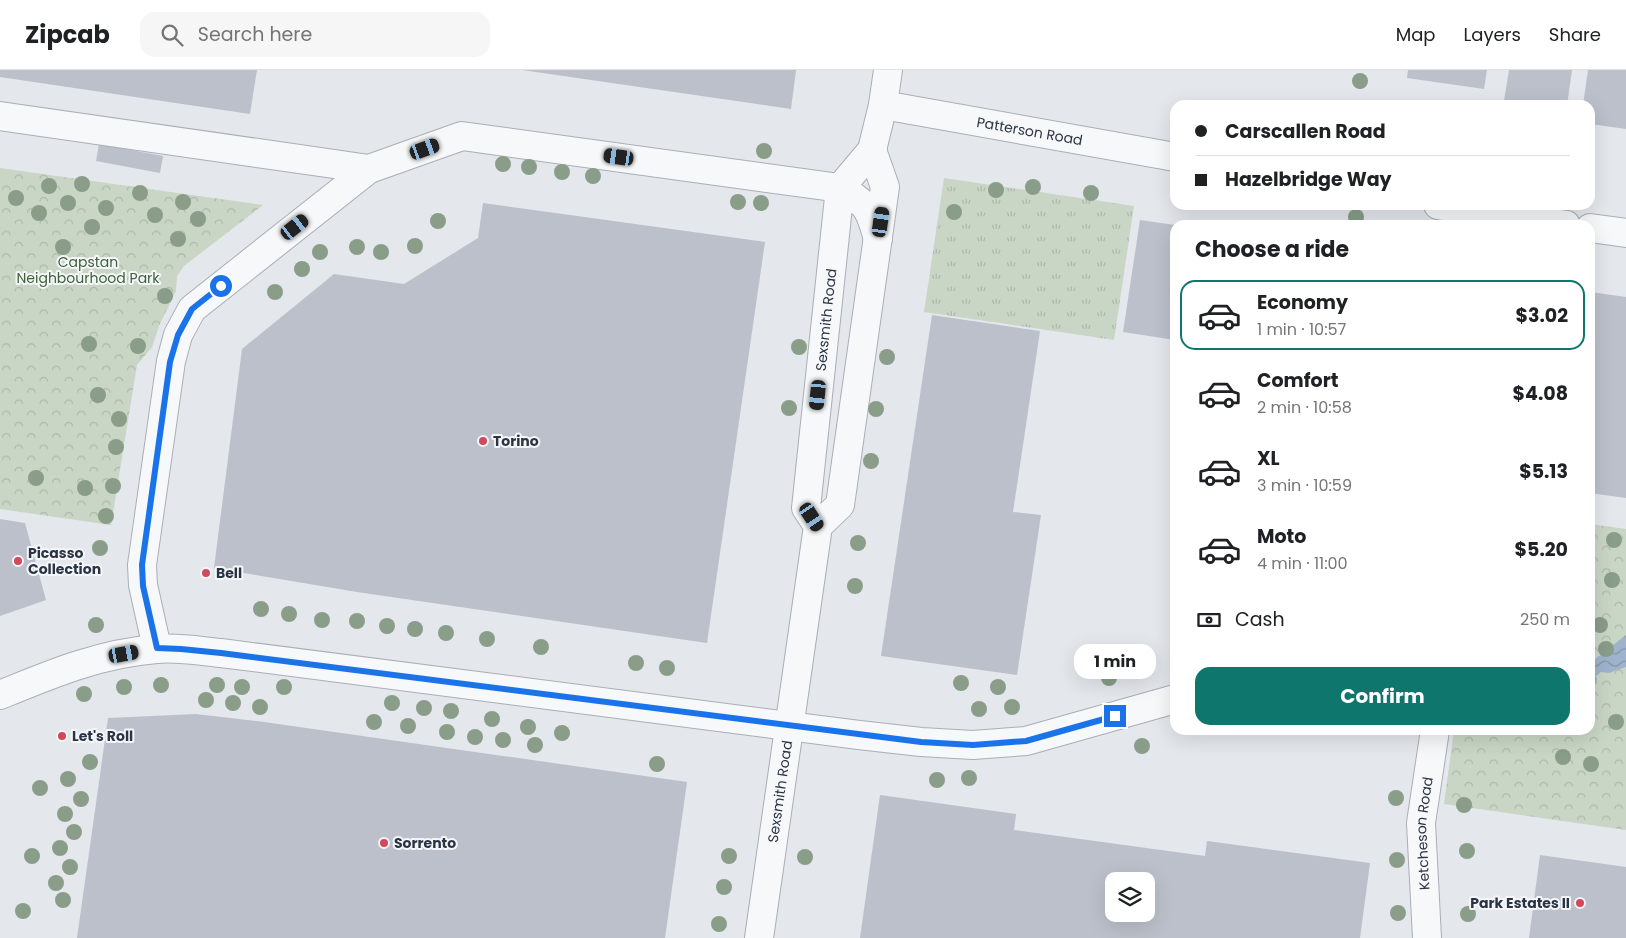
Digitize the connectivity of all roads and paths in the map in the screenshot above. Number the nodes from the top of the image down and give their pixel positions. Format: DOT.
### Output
graph roads {
  1 [pos="888,70"];
  2 [pos="883,104"];
  3 [pos="0,116"];
  4 [pos="872,150"];
  5 [pos="1170,156"];
  6 [pos="369,169"];
  7 [pos="840,188"];
  8 [pos="1459,210"];
  9 [pos="1500,220"];
  10 [pos="1595,229"];
  11 [pos="1626,233"];
  12 [pos="878,239"];
  13 [pos="818,526"];
  14 [pos="157,648"];
  15 [pos="0,695"];
  16 [pos="1170,700"];
  17 [pos="788,726"];
  18 [pos="1434,735"];
  19 [pos="759,938"];
  20 [pos="1427,938"];
  1 -- 2 [label="street"];
  2 -- 4 [label="street"];
  2 -- 5 [label="street, Patterson Road"];
  3 -- 6 [label="street"];
  4 -- 7 [label="street"];
  4 -- 12 [label="street"];
  6 -- 7 [label="street"];
  6 -- 14 [label="street"];
  7 -- 12 [label="street"];
  7 -- 13 [label="street, Sexsmith Road"];
  8 -- 9 [label="street"];
  10 -- 11 [label="street"];
  12 -- 13 [label="street"];
  13 -- 17 [label="street, Sexsmith Road"];
  14 -- 15 [label="street"];
  14 -- 17 [label="street"];
  16 -- 17 [label="street"];
  17 -- 19 [label="street, Sexsmith Road"];
  18 -- 20 [label="street, Ketcheson Road"];
}
